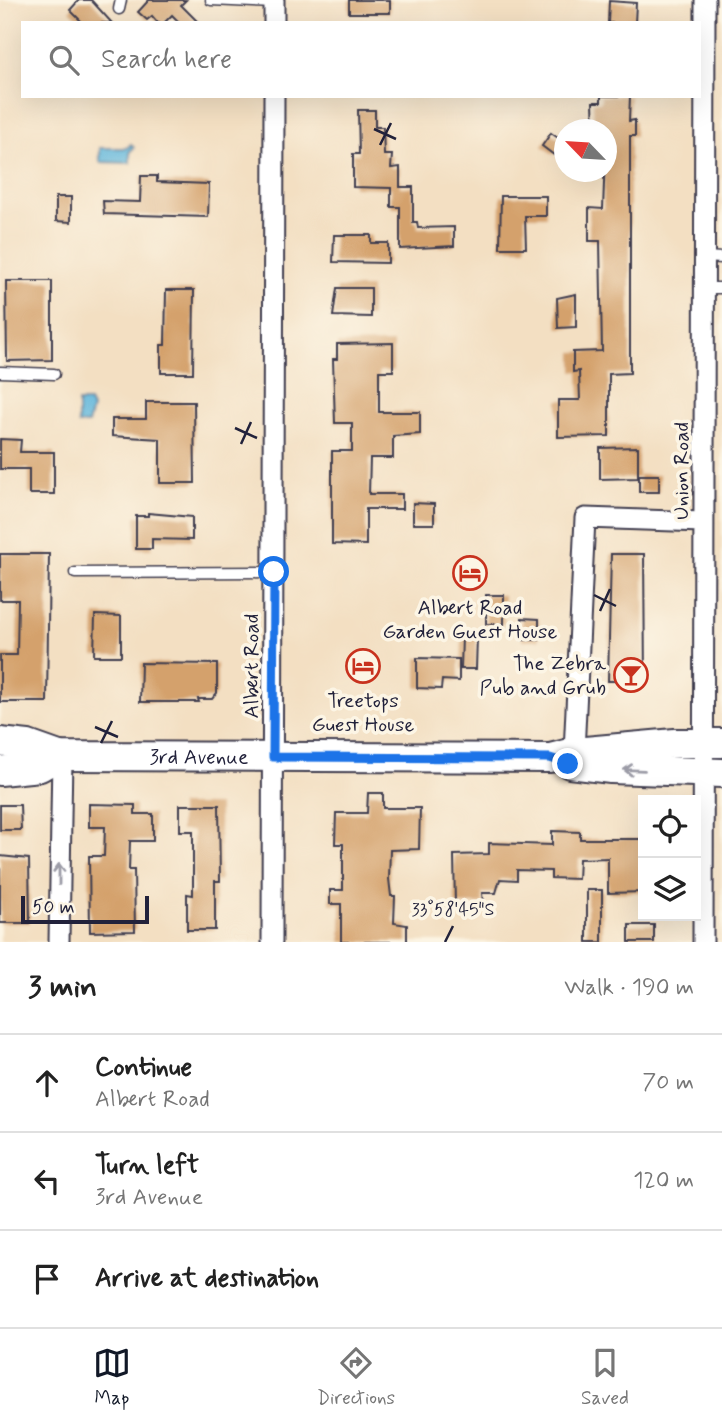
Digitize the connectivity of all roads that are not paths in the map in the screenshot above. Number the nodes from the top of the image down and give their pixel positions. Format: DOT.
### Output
graph roads {
  1 [pos="211,0"];
  2 [pos="705,0"];
  3 [pos="274,1"];
  4 [pos="274,21"];
  5 [pos="274,98"];
  6 [pos="713,258"];
  7 [pos="713,288"];
  8 [pos="0,372"];
  9 [pos="54,374"];
  10 [pos="703,522"];
  11 [pos="274,572"];
  12 [pos="75,573"];
  13 [pos="0,742"];
  14 [pos="712,743"];
  15 [pos="562,755"];
  16 [pos="61,756"];
  17 [pos="273,757"];
  18 [pos="0,771"];
  19 [pos="712,773"];
  20 [pos="59,942"];
  21 [pos="272,942"];
  22 [pos="703,942"];
  1 -- 3 [label="lane"];
  2 -- 6 [label="street, Union Road"];
  3 -- 4 [label="street"];
  5 -- 11 [label="street, Albert Road"];
  6 -- 7 [label="street, Union Road"];
  7 -- 10 [label="street, Union Road"];
  8 -- 9 [label="lane"];
  10 -- 14 [label="street, Union Road"];
  10 -- 15 [label="street"];
  11 -- 12 [label="lane"];
  11 -- 17 [label="street, Albert Road"];
  13 -- 16 [label="street, 3rd Avenue"];
  14 -- 15 [label="street, 3rd Avenue"];
  14 -- 19 [label="street, Union Road"];
  15 -- 17 [label="street, 3rd Avenue"];
  19 -- 15 [label="street, 3rd Avenue, one-way"];
  16 -- 17 [label="street, 3rd Avenue"];
  16 -- 18 [label="street, 3rd Avenue"];
  20 -- 16 [label="street, one-way"];
  17 -- 21 [label="street, Albert Road"];
  19 -- 22 [label="street, Union Road"];
}
